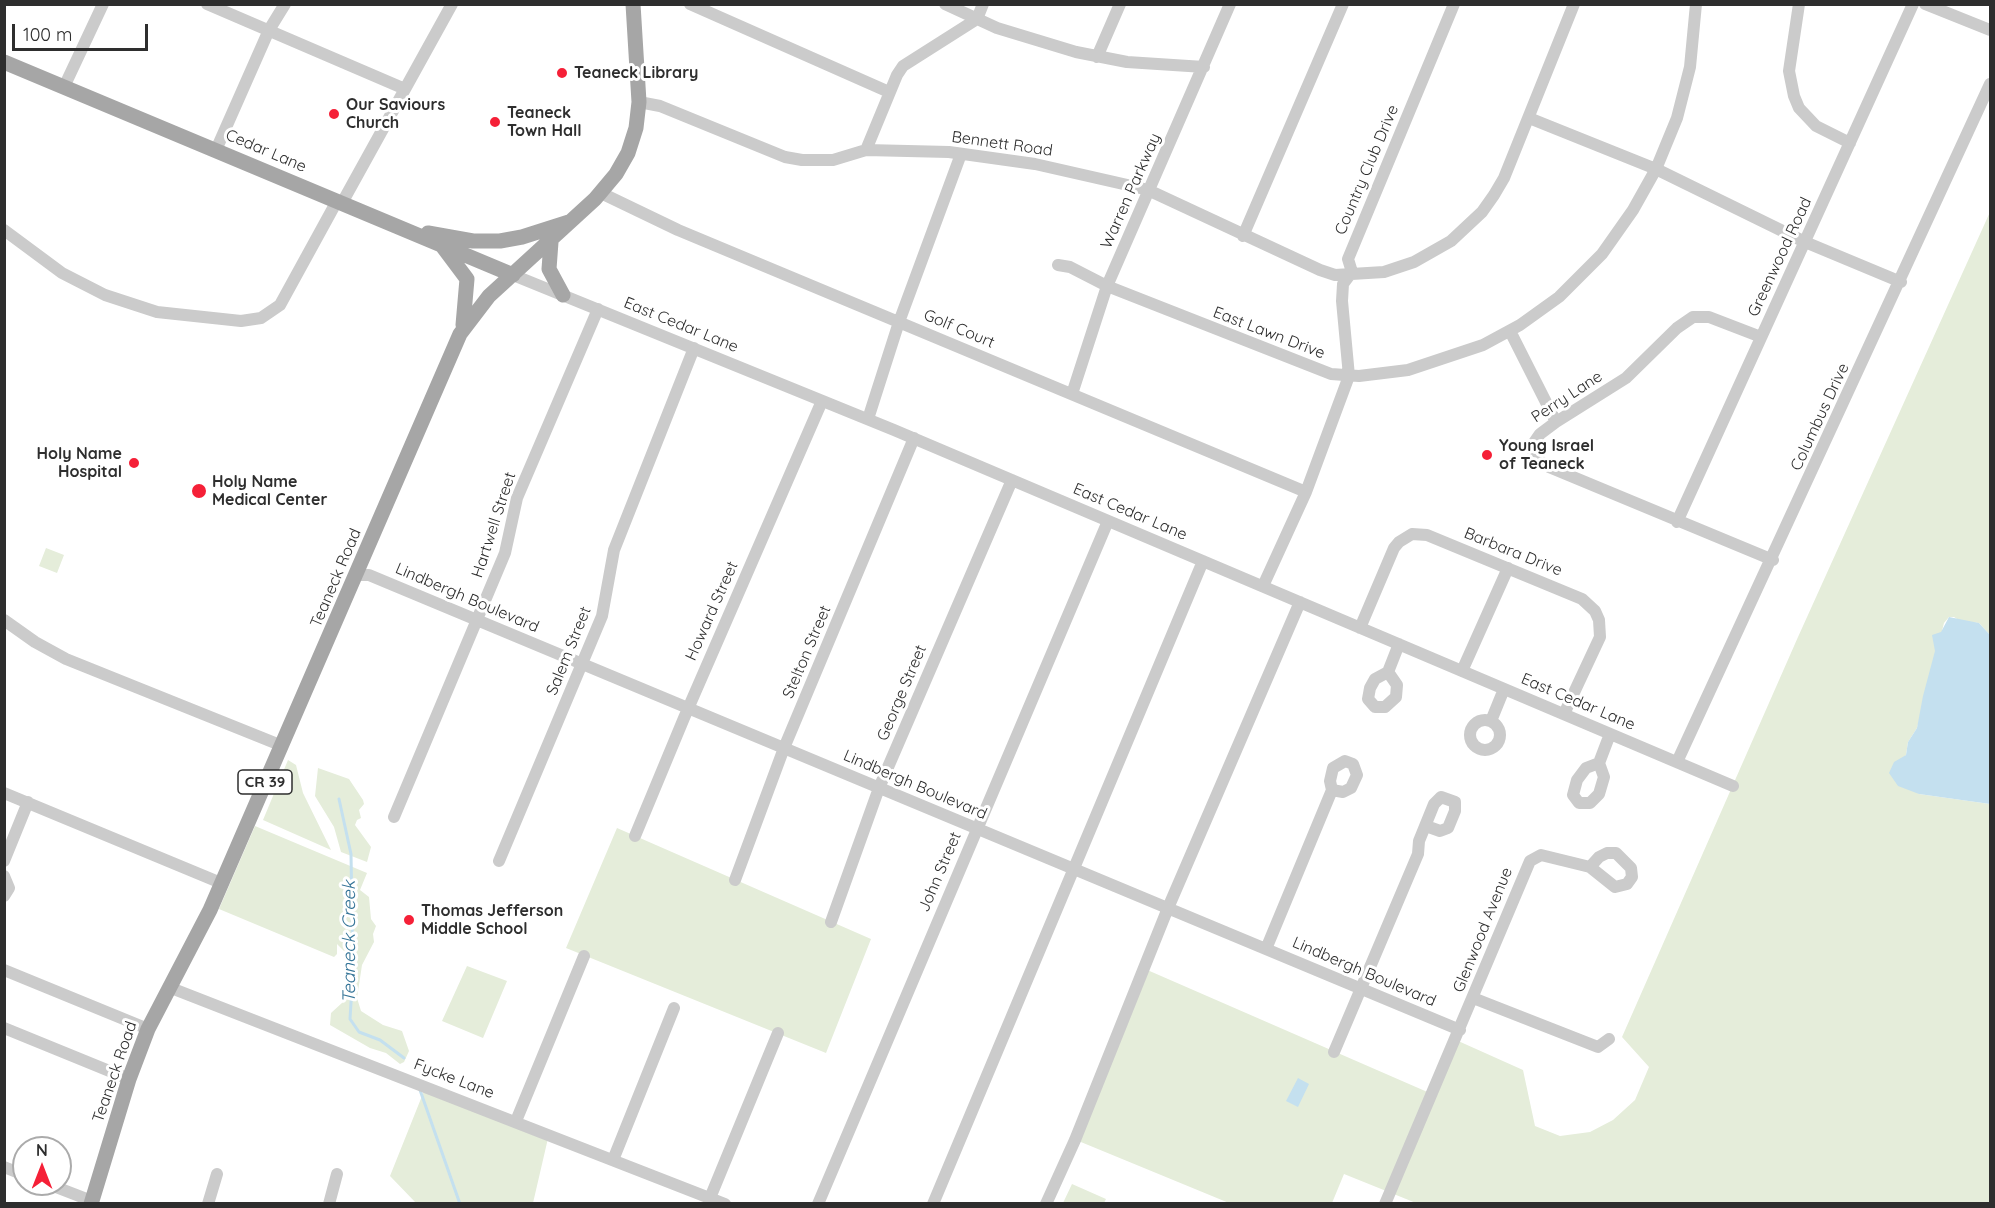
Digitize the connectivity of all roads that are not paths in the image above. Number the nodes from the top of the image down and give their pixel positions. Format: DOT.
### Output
graph roads {
  1 [pos="103,4"];
  2 [pos="207,4"];
  3 [pos="285,4"];
  4 [pos="452,4"];
  5 [pos="633,4"];
  6 [pos="690,4"];
  7 [pos="945,4"];
  8 [pos="983,4"];
  9 [pos="1120,4"];
  10 [pos="1230,4"];
  11 [pos="1342,4"];
  12 [pos="1454,4"];
  13 [pos="1574,4"];
  14 [pos="1695,4"];
  15 [pos="1798,4"];
  16 [pos="1913,4"];
  17 [pos="1925,4"];
  18 [pos="710,8"];
  19 [pos="977,19"];
  20 [pos="269,30"];
  21 [pos="1990,30"];
  22 [pos="1097,57"];
  23 [pos="4,62"];
  24 [pos="1204,67"];
  25 [pos="1990,84"];
  26 [pos="64,87"];
  27 [pos="405,89"];
  28 [pos="889,92"];
  29 [pos="639,102"];
  30 [pos="1529,118"];
  31 [pos="1850,143"];
  32 [pos="216,150"];
  33 [pos="866,150"];
  34 [pos="961,153"];
  35 [pos="1656,169"];
  36 [pos="1148,190"];
  37 [pos="602,193"];
  38 [pos="339,202"];
  39 [pos="574,220"];
  40 [pos="405,229"];
  41 [pos="4,230"];
  42 [pos="1243,236"];
  43 [pos="551,242"];
  44 [pos="1805,242"];
  45 [pos="441,245"];
  46 [pos="1058,265"];
  47 [pos="1352,272"];
  48 [pos="513,275"];
  49 [pos="1901,282"];
  50 [pos="1107,286"];
  51 [pos="563,295"];
  52 [pos="598,309"];
  53 [pos="899,322"];
  54 [pos="463,329"];
  55 [pos="1509,331"];
  56 [pos="1761,337"];
  57 [pos="694,348"];
  58 [pos="1349,376"];
  59 [pos="1072,394"];
  60 [pos="822,401"];
  61 [pos="868,419"];
  62 [pos="1556,422"];
  63 [pos="914,438"];
  64 [pos="1012,480"];
  65 [pos="1306,492"];
  66 [pos="1108,521"];
  67 [pos="1677,522"];
  68 [pos="1773,560"];
  69 [pos="1203,561"];
  70 [pos="1508,568"];
  71 [pos="357,575"];
  72 [pos="1263,586"];
  73 [pos="1300,602"];
  74 [pos="4,620"];
  75 [pos="477,620"];
  76 [pos="1360,628"];
  77 [pos="1399,644"];
  78 [pos="581,664"];
  79 [pos="1462,671"];
  80 [pos="1388,672"];
  81 [pos="1504,688"];
  82 [pos="688,708"];
  83 [pos="1564,714"];
  84 [pos="1491,721"];
  85 [pos="1610,734"];
  86 [pos="280,745"];
  87 [pos="784,748"];
  88 [pos="1677,762"];
  89 [pos="1599,763"];
  90 [pos="1733,786"];
  91 [pos="879,788"];
  92 [pos="1332,790"];
  93 [pos="4,792"];
  94 [pos="28,802"];
  95 [pos="394,817"];
  96 [pos="1426,826"];
  97 [pos="976,828"];
  98 [pos="635,836"];
  99 [pos="4,861"];
  100 [pos="499,861"];
  101 [pos="1590,867"];
  102 [pos="1073,868"];
  103 [pos="4,876"];
  104 [pos="735,880"];
  105 [pos="221,883"];
  106 [pos="4,896"];
  107 [pos="1168,908"];
  108 [pos="831,922"];
  109 [pos="1266,949"];
  110 [pos="584,956"];
  111 [pos="4,970"];
  112 [pos="171,988"];
  113 [pos="1361,989"];
  114 [pos="1473,998"];
  115 [pos="674,1008"];
  116 [pos="4,1028"];
  117 [pos="148,1029"];
  118 [pos="1460,1030"];
  119 [pos="778,1033"];
  120 [pos="1609,1039"];
  121 [pos="1334,1052"];
  122 [pos="129,1079"];
  123 [pos="516,1121"];
  124 [pos="613,1160"];
  125 [pos="217,1174"];
  126 [pos="337,1174"];
  127 [pos="72,1194"];
  128 [pos="710,1198"];
  129 [pos="92,1202"];
  130 [pos="208,1203"];
  131 [pos="329,1203"];
  132 [pos="725,1203"];
  133 [pos="818,1203"];
  134 [pos="933,1203"];
  135 [pos="1046,1203"];
  136 [pos="1384,1203"];
  1 -- 26 [label="street"];
  2 -- 20 [label="street"];
  3 -- 20 [label="street"];
  4 -- 27 [label="street"];
  5 -- 29 [label="main road, Teaneck Road / CR 39"];
  6 -- 18 [label="street"];
  7 -- 19 [label="street"];
  8 -- 19 [label="street"];
  9 -- 22 [label="street"];
  10 -- 24 [label="street, Warren Parkway"];
  11 -- 42 [label="street"];
  12 -- 47 [label="street, Country Club Drive"];
  13 -- 30 [label="street, Bennett Road"];
  14 -- 35 [label="street, East Lawn Drive"];
  15 -- 31 [label="street"];
  16 -- 31 [label="street, Greenwood Road"];
  17 -- 21 [label="street"];
  18 -- 28 [label="street"];
  19 -- 22 [label="street"];
  19 -- 28 [label="street"];
  20 -- 27 [label="street"];
  20 -- 32 [label="street"];
  22 -- 24 [label="street"];
  23 -- 26 [label="main road, Cedar Lane"];
  24 -- 36 [label="street, Warren Parkway"];
  25 -- 49 [label="street, Columbus Drive"];
  26 -- 32 [label="main road, Cedar Lane"];
  27 -- 38 [label="street"];
  28 -- 33 [label="street"];
  29 -- 33 [label="street, Bennett Road"];
  29 -- 37 [label="main road, Teaneck Road / CR 39"];
  30 -- 35 [label="street"];
  30 -- 47 [label="street, Bennett Road"];
  31 -- 44 [label="street, Greenwood Road"];
  32 -- 38 [label="main road, Cedar Lane"];
  33 -- 34 [label="street, Bennett Road"];
  34 -- 36 [label="street, Bennett Road"];
  34 -- 53 [label="street"];
  35 -- 44 [label="street"];
  35 -- 55 [label="street, East Lawn Drive"];
  36 -- 42 [label="street, Bennett Road"];
  36 -- 50 [label="street, Warren Parkway"];
  37 -- 39 [label="main road, Teaneck Road / CR 39"];
  37 -- 53 [label="street, Golf Court"];
  38 -- 40 [label="main road, Cedar Lane"];
  38 -- 41 [label="street"];
  39 -- 40 [label="main road"];
  39 -- 43 [label="main road, Teaneck Road / CR 39"];
  40 -- 45 [label="main road, Cedar Lane"];
  42 -- 47 [label="street, Bennett Road"];
  43 -- 48 [label="main road, Teaneck Road / CR 39"];
  43 -- 51 [label="main road"];
  44 -- 49 [label="street"];
  44 -- 56 [label="street, Greenwood Road"];
  45 -- 48 [label="main road, Cedar Lane"];
  45 -- 54 [label="main road"];
  46 -- 50 [label="street, East Lawn Drive"];
  47 -- 58 [label="street, Country Club Drive"];
  48 -- 51 [label="street, East Cedar Lane"];
  48 -- 54 [label="main road, Teaneck Road / CR 39"];
  49 -- 68 [label="street, Columbus Drive"];
  50 -- 58 [label="street, East Lawn Drive"];
  50 -- 59 [label="street, Warren Parkway"];
  51 -- 52 [label="street, East Cedar Lane"];
  52 -- 57 [label="street, East Cedar Lane"];
  52 -- 75 [label="street, Hartwell Street"];
  53 -- 59 [label="street, Golf Court"];
  53 -- 61 [label="street"];
  54 -- 71 [label="main road, Teaneck Road / CR 39"];
  55 -- 58 [label="street, East Lawn Drive"];
  55 -- 62 [label="street"];
  56 -- 62 [label="street, Perry Lane"];
  56 -- 67 [label="street, Greenwood Road"];
  57 -- 60 [label="street, East Cedar Lane"];
  57 -- 78 [label="street, Salem Street"];
  58 -- 65 [label="street, Country Club Drive"];
  59 -- 65 [label="street, Golf Court"];
  60 -- 61 [label="street, East Cedar Lane"];
  60 -- 82 [label="street, Howard Street"];
  61 -- 63 [label="street, East Cedar Lane"];
  62 -- 67 [label="street, Perry Lane"];
  63 -- 64 [label="street, East Cedar Lane"];
  63 -- 87 [label="street, Stelton Street"];
  64 -- 66 [label="street, East Cedar Lane"];
  64 -- 91 [label="street, George Street"];
  65 -- 72 [label="street, Country Club Drive"];
  66 -- 69 [label="street, East Cedar Lane"];
  66 -- 97 [label="street, John Street"];
  67 -- 68 [label="street, Perry Lane"];
  68 -- 88 [label="street, Columbus Drive"];
  69 -- 72 [label="street, East Cedar Lane"];
  69 -- 102 [label="street"];
  70 -- 76 [label="street, Barbara Drive"];
  70 -- 79 [label="street"];
  70 -- 83 [label="street, Barbara Drive"];
  71 -- 75 [label="street, Lindbergh Boulevard"];
  71 -- 86 [label="main road, Teaneck Road / CR 39"];
  72 -- 73 [label="street, East Cedar Lane"];
  73 -- 76 [label="street, East Cedar Lane"];
  73 -- 107 [label="street"];
  74 -- 86 [label="street"];
  75 -- 78 [label="street, Lindbergh Boulevard"];
  75 -- 95 [label="street, Hartwell Street"];
  76 -- 77 [label="street, East Cedar Lane"];
  77 -- 79 [label="street, East Cedar Lane"];
  77 -- 80 [label="street"];
  78 -- 82 [label="street, Lindbergh Boulevard"];
  78 -- 100 [label="street, Salem Street"];
  79 -- 81 [label="street, East Cedar Lane"];
  81 -- 83 [label="street, East Cedar Lane"];
  81 -- 84 [label="street"];
  82 -- 87 [label="street, Lindbergh Boulevard"];
  82 -- 98 [label="street, Howard Street"];
  83 -- 85 [label="street, East Cedar Lane"];
  85 -- 88 [label="street, East Cedar Lane"];
  85 -- 89 [label="street"];
  86 -- 105 [label="main road, Teaneck Road / CR 39"];
  87 -- 91 [label="street, Lindbergh Boulevard"];
  87 -- 104 [label="street, Stelton Street"];
  88 -- 90 [label="street, East Cedar Lane"];
  91 -- 97 [label="street, Lindbergh Boulevard"];
  91 -- 108 [label="street, George Street"];
  92 -- 109 [label="street"];
  93 -- 94 [label="street"];
  94 -- 99 [label="street"];
  94 -- 105 [label="street"];
  96 -- 113 [label="street"];
  97 -- 102 [label="street, Lindbergh Boulevard"];
  97 -- 133 [label="street, John Street"];
  101 -- 114 [label="street, Glenwood Avenue"];
  102 -- 107 [label="street, Lindbergh Boulevard"];
  102 -- 134 [label="street"];
  103 -- 106 [label="street"];
  105 -- 112 [label="main road, Teaneck Road / CR 39"];
  107 -- 109 [label="street, Lindbergh Boulevard"];
  107 -- 135 [label="street"];
  109 -- 113 [label="street, Lindbergh Boulevard"];
  110 -- 123 [label="street"];
  111 -- 117 [label="street"];
  112 -- 117 [label="main road, Teaneck Road / CR 39"];
  112 -- 123 [label="street, Fycke Lane"];
  113 -- 118 [label="street, Lindbergh Boulevard"];
  113 -- 121 [label="street"];
  114 -- 118 [label="street, Glenwood Avenue"];
  114 -- 120 [label="street"];
  115 -- 124 [label="street"];
  116 -- 122 [label="street"];
  117 -- 122 [label="main road, Teaneck Road / CR 39"];
  118 -- 136 [label="street, Glenwood Avenue"];
  119 -- 128 [label="street"];
  122 -- 129 [label="main road, Teaneck Road / CR 39"];
  123 -- 124 [label="street, Fycke Lane"];
  124 -- 128 [label="street, Fycke Lane"];
  125 -- 130 [label="street"];
  126 -- 131 [label="street"];
  127 -- 129 [label="street"];
  128 -- 132 [label="street, Fycke Lane"];
}
